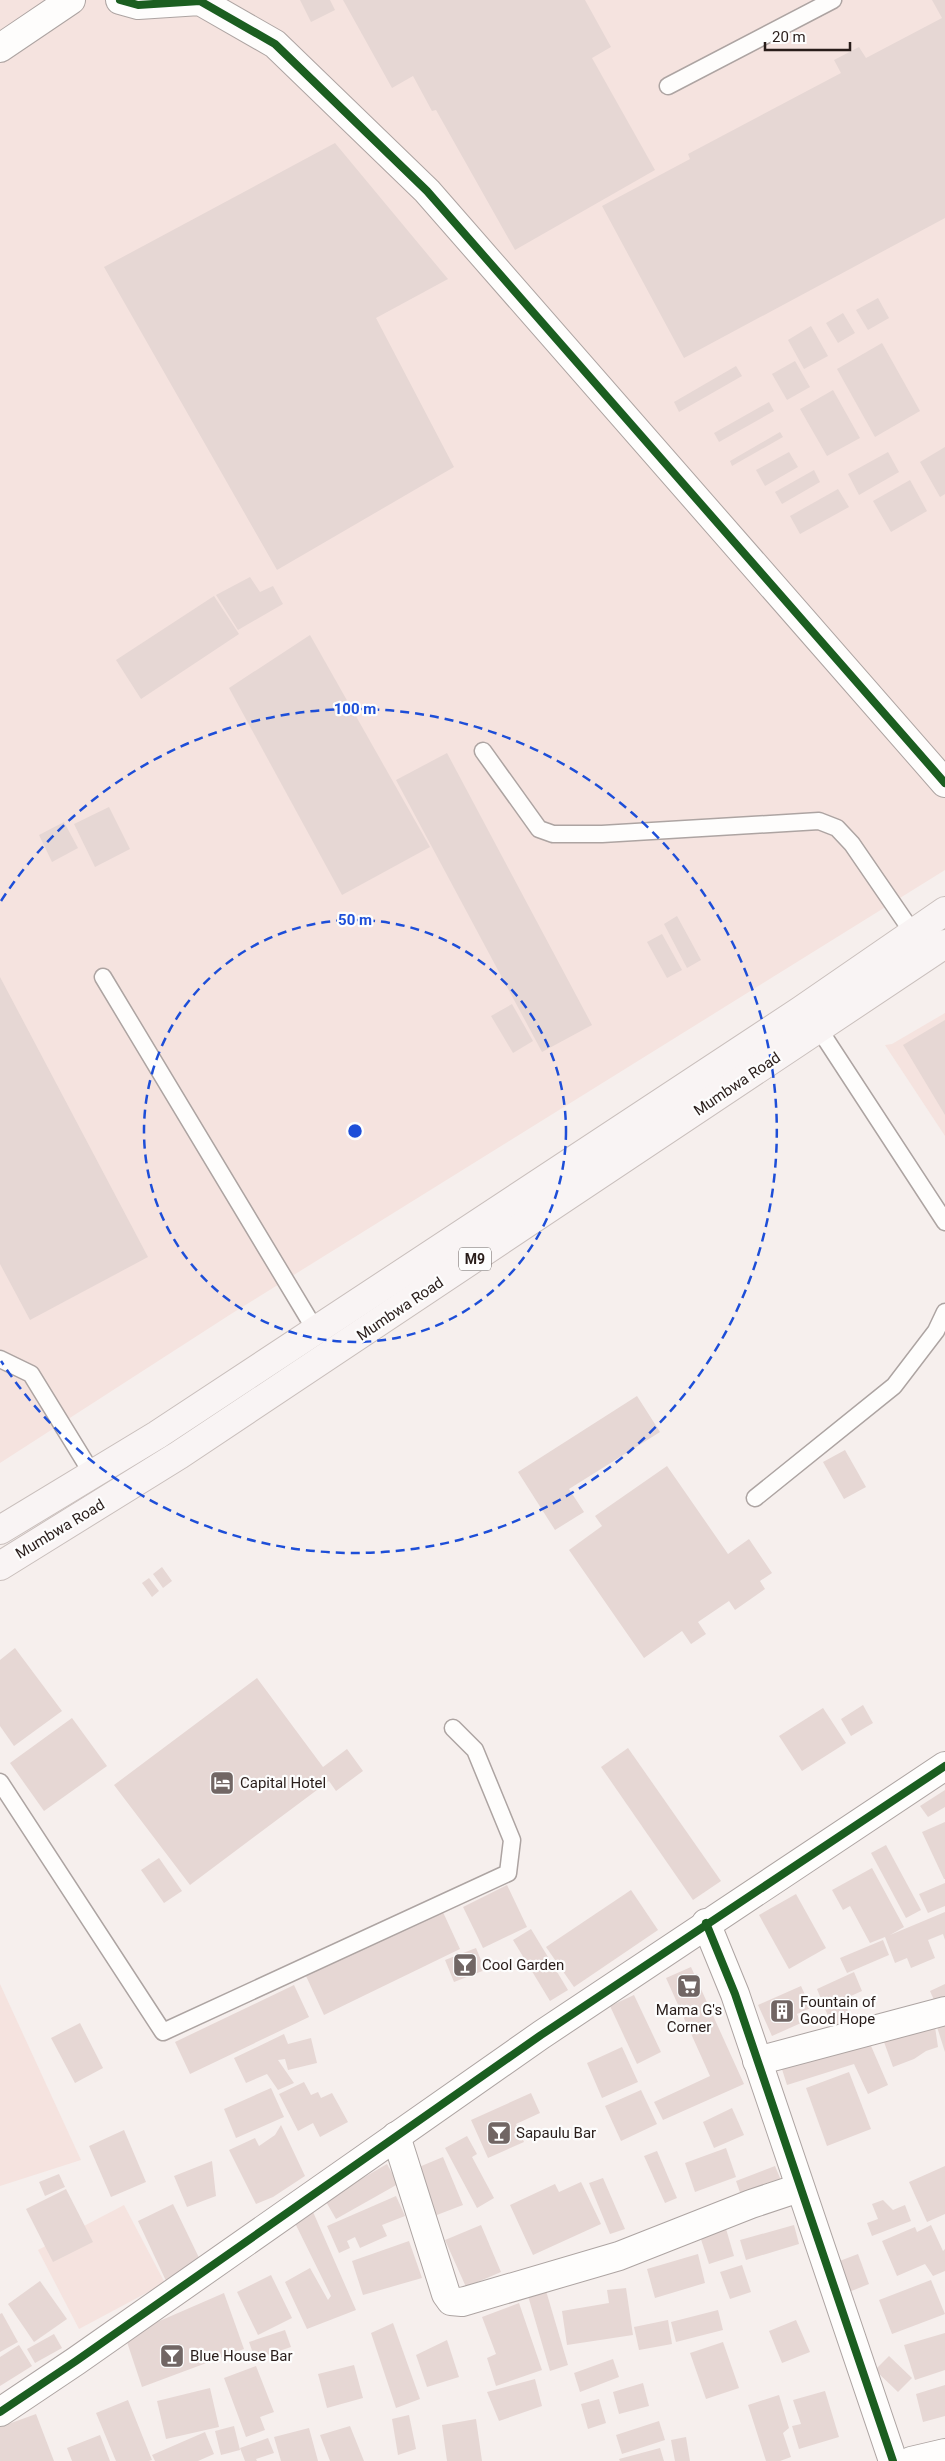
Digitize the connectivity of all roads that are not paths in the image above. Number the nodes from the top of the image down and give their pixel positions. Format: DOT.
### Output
graph roads {
  1 [pos="71,0"];
  2 [pos="120,0"];
  3 [pos="200,0"];
  4 [pos="833,0"];
  5 [pos="0,48"];
  6 [pos="668,86"];
  7 [pos="483,750"];
  8 [pos="945,783"];
  9 [pos="945,911"];
  10 [pos="913,933"];
  11 [pos="945,944"];
  12 [pos="103,978"];
  13 [pos="819,1029"];
  14 [pos="945,1222"];
  15 [pos="945,1312"];
  16 [pos="316,1331"];
  17 [pos="0,1359"];
  18 [pos="93,1475"];
  19 [pos="755,1498"];
  20 [pos="0,1530"];
  21 [pos="0,1566"];
  22 [pos="453,1728"];
  23 [pos="945,1766"];
  24 [pos="0,1782"];
  25 [pos="706,1923"];
  26 [pos="945,2011"];
  27 [pos="757,2061"];
  28 [pos="396,2136"];
  29 [pos="799,2188"];
  30 [pos="0,2412"];
  31 [pos="945,2453"];
  32 [pos="893,2461"];
  33 [pos="911,2461"];
  1 -- 5 [label="street"];
  2 -- 3 [label="street"];
  3 -- 8 [label="street"];
  4 -- 6 [label="lane"];
  7 -- 10 [label="lane"];
  9 -- 10 [label="main road, Mumbwa Road / M9"];
  10 -- 16 [label="main road, Mumbwa Road / M9"];
  11 -- 13 [label="main road, Mumbwa Road / M9"];
  12 -- 16 [label="lane"];
  13 -- 14 [label="lane"];
  13 -- 21 [label="main road, Mumbwa Road / M9"];
  15 -- 19 [label="lane"];
  16 -- 18 [label="main road, Mumbwa Road / M9"];
  17 -- 18 [label="lane"];
  18 -- 20 [label="main road, Mumbwa Road / M9"];
  22 -- 24 [label="lane"];
  23 -- 25 [label="street"];
  25 -- 27 [label="street"];
  25 -- 28 [label="street"];
  26 -- 27 [label="street"];
  27 -- 29 [label="street"];
  28 -- 29 [label="street"];
  28 -- 30 [label="street"];
  29 -- 32 [label="street"];
  31 -- 33 [label="street"];
}
